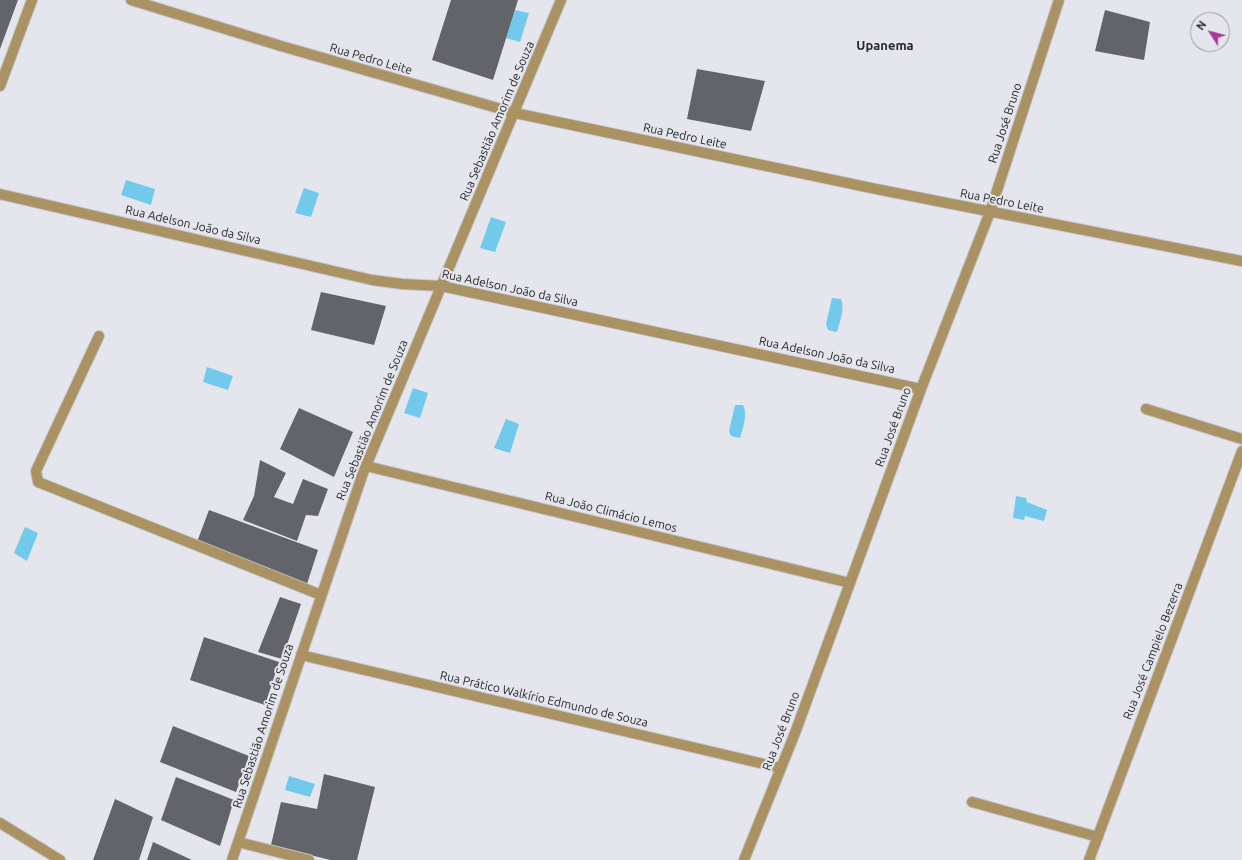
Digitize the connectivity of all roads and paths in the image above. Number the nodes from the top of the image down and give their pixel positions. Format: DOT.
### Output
graph roads {
  1 [pos="32,0"];
  2 [pos="131,0"];
  3 [pos="561,0"];
  4 [pos="1059,0"];
  5 [pos="0,86"];
  6 [pos="515,113"];
  7 [pos="0,194"];
  8 [pos="990,212"];
  9 [pos="1242,261"];
  10 [pos="441,286"];
  11 [pos="99,336"];
  12 [pos="921,389"];
  13 [pos="1146,409"];
  14 [pos="1242,438"];
  15 [pos="1242,451"];
  16 [pos="366,466"];
  17 [pos="850,583"];
  18 [pos="321,595"];
  19 [pos="301,655"];
  20 [pos="781,768"];
  21 [pos="972,802"];
  22 [pos="0,823"];
  23 [pos="1098,837"];
  24 [pos="238,842"];
  25 [pos="60,860"];
  26 [pos="232,860"];
  27 [pos="309,860"];
  28 [pos="744,860"];
  29 [pos="1089,860"];
  1 -- 5 [label="street"];
  2 -- 6 [label="street, Rua Pedro Leite"];
  3 -- 6 [label="street, Rua Sebastião Amorim de Souza"];
  4 -- 8 [label="street, Rua José Bruno"];
  6 -- 8 [label="street, Rua Pedro Leite"];
  6 -- 10 [label="street, Rua Sebastião Amorim de Souza"];
  7 -- 10 [label="street, Rua Adelson João da Silva"];
  8 -- 9 [label="street, Rua Pedro Leite"];
  8 -- 12 [label="street, Rua José Bruno"];
  10 -- 12 [label="street, Rua Adelson João da Silva"];
  10 -- 16 [label="street, Rua Sebastião Amorim de Souza"];
  11 -- 18 [label="street"];
  12 -- 17 [label="street, Rua José Bruno"];
  13 -- 14 [label="street"];
  15 -- 23 [label="street, Rua José Campielo Bezerra"];
  16 -- 17 [label="street, Rua João Climácio Lemos"];
  16 -- 18 [label="street, Rua Sebastião Amorim de Souza"];
  17 -- 20 [label="street, Rua José Bruno"];
  18 -- 19 [label="street, Rua Sebastião Amorim de Souza"];
  19 -- 20 [label="street, Rua Prático Walkírio Edmundo de Souza"];
  19 -- 24 [label="street, Rua Sebastião Amorim de Souza"];
  20 -- 28 [label="street, Rua José Bruno"];
  21 -- 23 [label="street"];
  22 -- 25 [label="street"];
  23 -- 29 [label="street, Rua José Campielo Bezerra"];
  24 -- 26 [label="street, Rua Sebastião Amorim de Souza"];
  24 -- 27 [label="street"];
}
